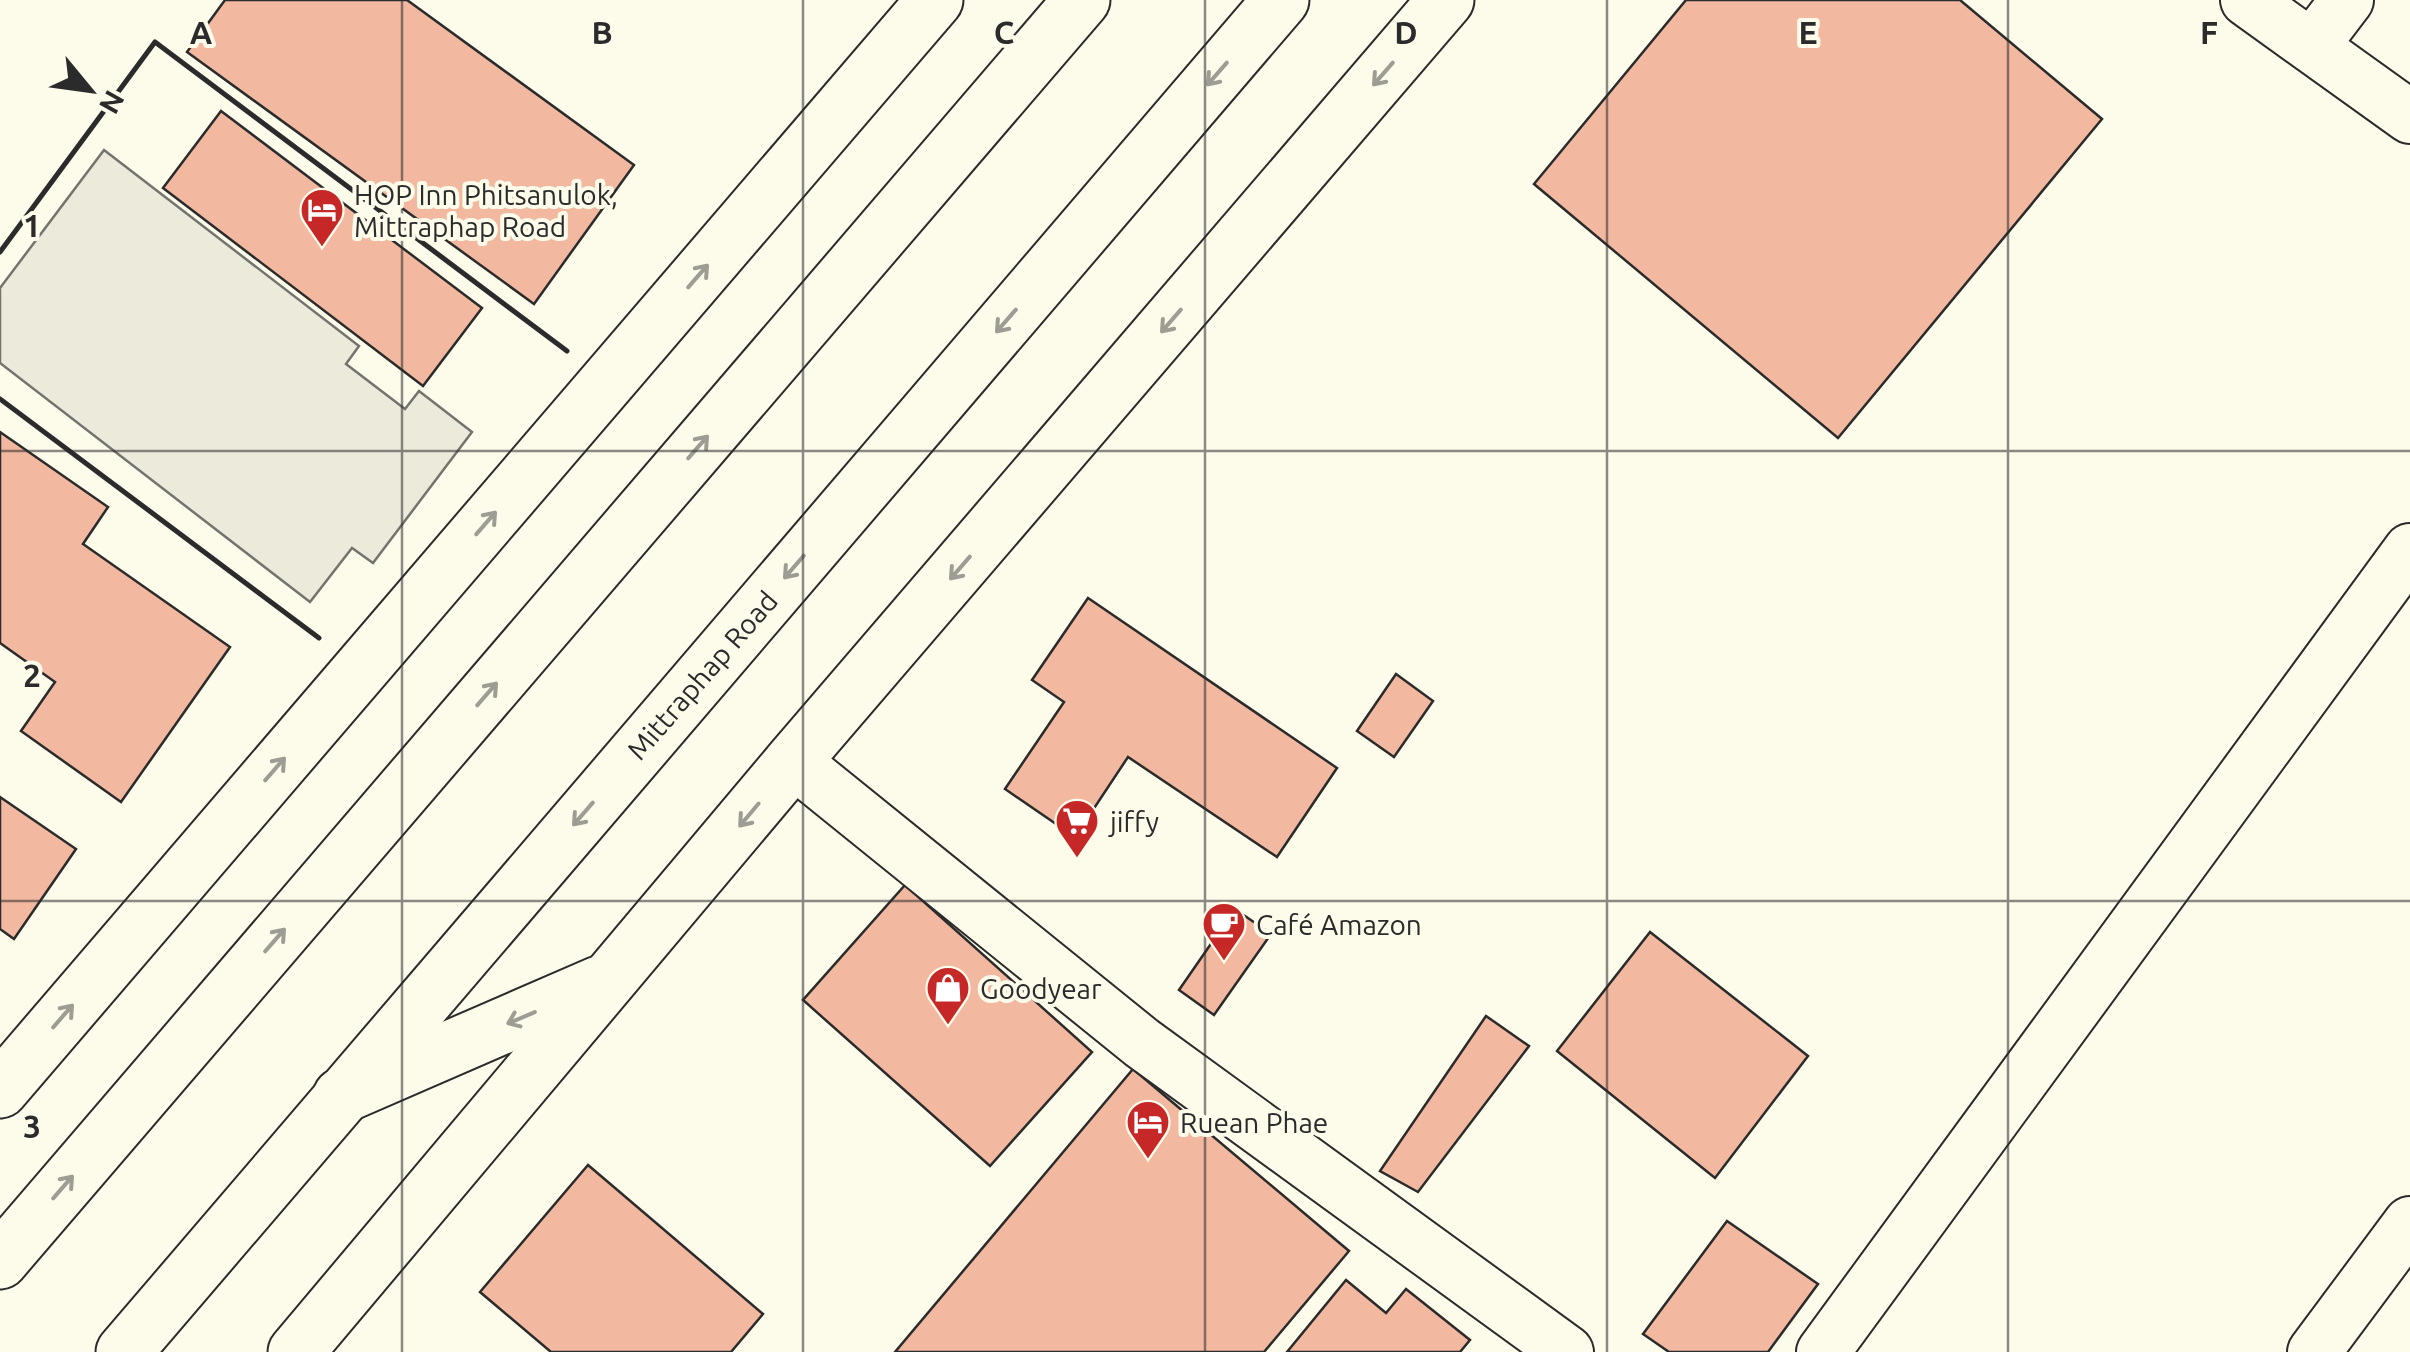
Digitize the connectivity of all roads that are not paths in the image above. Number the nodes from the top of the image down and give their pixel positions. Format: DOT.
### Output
graph roads {
  1 [pos="1082,0"];
  2 [pos="1281,0"];
  3 [pos="1446,0"];
  4 [pos="2247,0"];
  5 [pos="2347,0"];
  6 [pos="925,3"];
  7 [pos="2312,46"];
  8 [pos="2410,117"];
  9 [pos="2410,550"];
  10 [pos="794,762"];
  11 [pos="611,979"];
  12 [pos="0,1090"];
  13 [pos="341,1096"];
  14 [pos="2410,1223"];
  15 [pos="0,1261"];
  16 [pos="124,1352"];
  17 [pos="296,1352"];
  18 [pos="1568,1352"];
  19 [pos="1823,1352"];
  20 [pos="2314,1352"];
  15 -- 1 [label="main road, one-way"];
  2 -- 13 [label="main road, Mittraphap Road, one-way"];
  3 -- 10 [label="main road, one-way"];
  4 -- 7 [label="street"];
  5 -- 7 [label="street"];
  12 -- 6 [label="main road, one-way"];
  7 -- 8 [label="street"];
  9 -- 19 [label="street"];
  10 -- 11 [label="main road, one-way"];
  10 -- 18 [label="street"];
  11 -- 13 [label="main road, one-way"];
  11 -- 17 [label="main road"];
  13 -- 16 [label="main road, Mittraphap Road"];
  14 -- 20 [label="street"];
}
